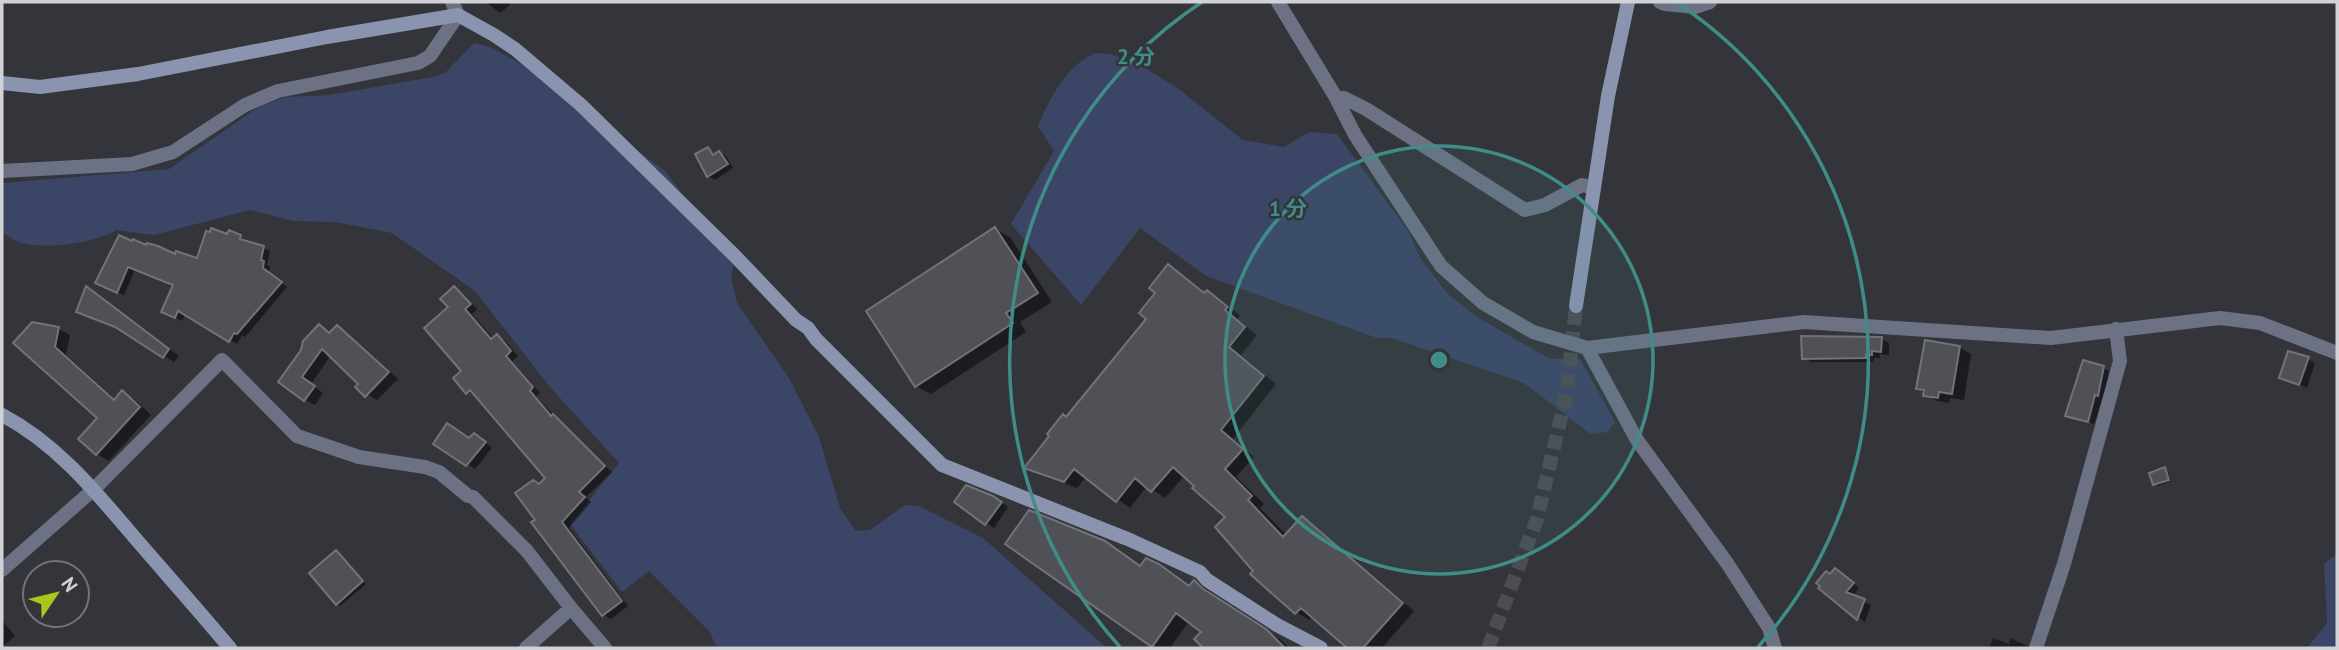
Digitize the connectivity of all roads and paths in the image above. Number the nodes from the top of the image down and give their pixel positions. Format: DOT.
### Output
graph roads {
  1 [pos="1279,2"];
  2 [pos="1628,2"];
  3 [pos="1660,2"];
  4 [pos="1710,2"];
  5 [pos="455,8"];
  6 [pos="2,83"];
  7 [pos="1336,99"];
  8 [pos="2,172"];
  9 [pos="1594,188"];
  10 [pos="1576,306"];
  11 [pos="2116,329"];
  12 [pos="1587,348"];
  13 [pos="2337,353"];
  14 [pos="2,415"];
  15 [pos="94,489"];
  16 [pos="2,570"];
  17 [pos="571,608"];
  18 [pos="230,648"];
  19 [pos="526,648"];
  20 [pos="606,648"];
  21 [pos="1321,648"];
  22 [pos="1775,648"];
  23 [pos="2036,648"];
  1 -- 7 [label="street"];
  2 -- 9 [label="street"];
  3 -- 4 [label="street"];
  5 -- 6 [label="street"];
  5 -- 8 [label="street"];
  5 -- 21 [label="street"];
  7 -- 9 [label="street"];
  7 -- 12 [label="street"];
  9 -- 10 [label="street"];
  11 -- 12 [label="street"];
  11 -- 13 [label="street"];
  11 -- 23 [label="street"];
  12 -- 22 [label="street"];
  14 -- 15 [label="street"];
  15 -- 16 [label="street"];
  15 -- 17 [label="street"];
  15 -- 18 [label="street"];
  17 -- 19 [label="street"];
  17 -- 20 [label="street"];
}
